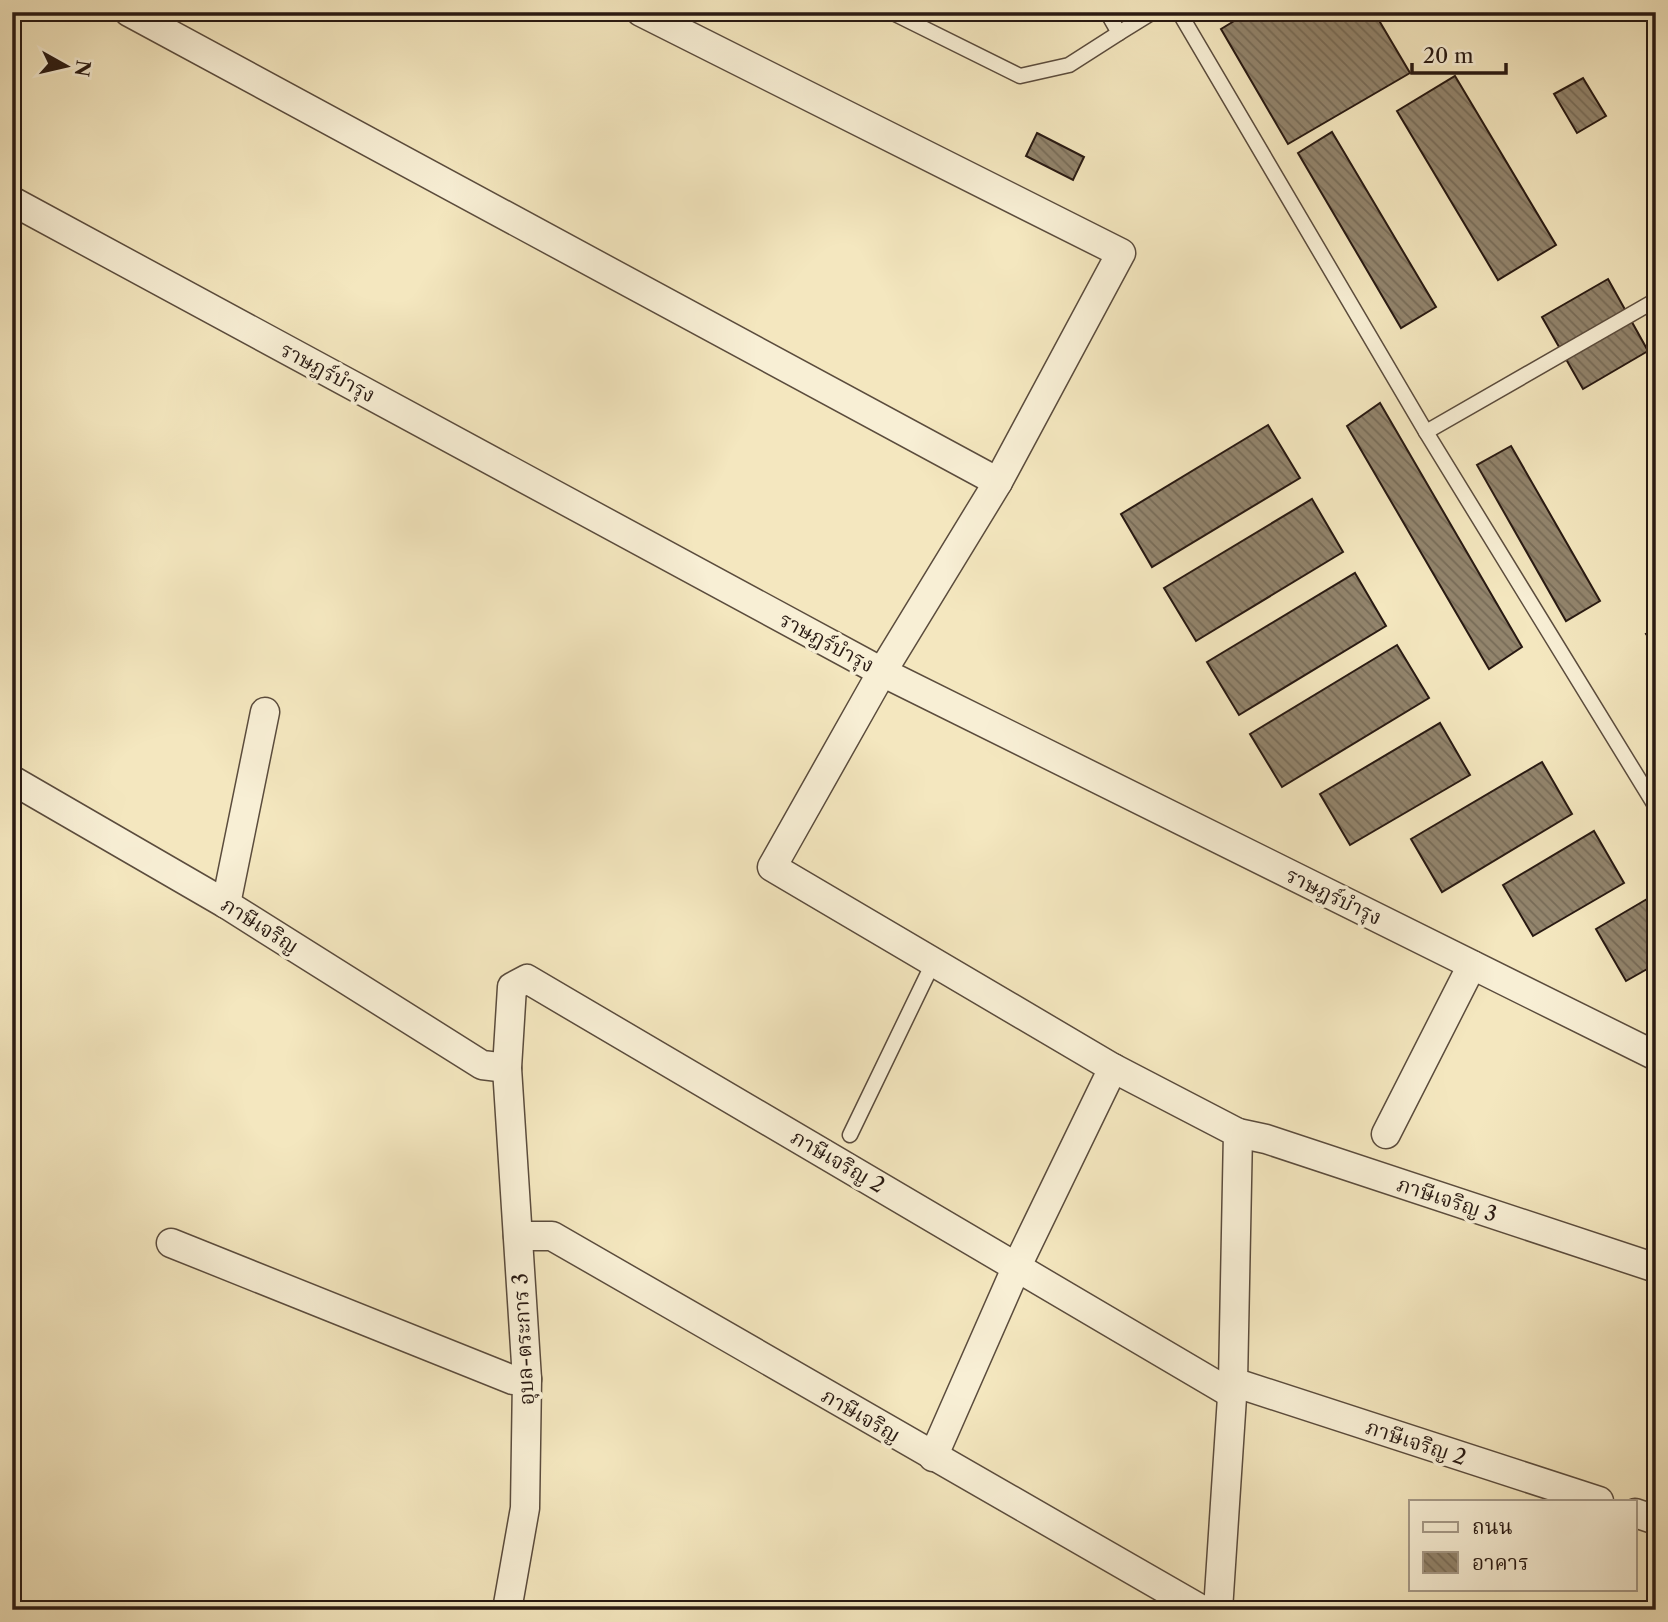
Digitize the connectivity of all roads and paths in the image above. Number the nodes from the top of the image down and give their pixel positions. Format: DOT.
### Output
graph roads {
  1 [pos="129,12"];
  2 [pos="641,12"];
  3 [pos="891,12"];
  4 [pos="1107,12"];
  5 [pos="1153,12"];
  6 [pos="1179,12"];
  7 [pos="1119,33"];
  8 [pos="12,201"];
  9 [pos="1656,300"];
  10 [pos="1426,432"];
  11 [pos="998,482"];
  12 [pos="882,672"];
  13 [pos="265,712"];
  14 [pos="12,780"];
  15 [pos="1656,807"];
  16 [pos="226,904"];
  17 [pos="934,961"];
  18 [pos="1472,965"];
  19 [pos="1656,1056"];
  20 [pos="507,1068"];
  21 [pos="1113,1069"];
  22 [pos="1238,1133"];
  23 [pos="1386,1134"];
  24 [pos="850,1135"];
  25 [pos="518,1236"];
  26 [pos="171,1243"];
  27 [pos="1017,1266"];
  28 [pos="1656,1268"];
  29 [pos="527,1379"];
  30 [pos="1232,1388"];
  31 [pos="933,1457"];
  32 [pos="1596,1500"];
  33 [pos="1636,1513"];
  34 [pos="1656,1520"];
  35 [pos="507,1610"];
  36 [pos="1202,1610"];
  37 [pos="1218,1610"];
  1 -- 11 [label="street"];
  2 -- 11 [label="street"];
  3 -- 7 [label="lane"];
  4 -- 7 [label="lane"];
  5 -- 7 [label="lane"];
  6 -- 10 [label="lane"];
  8 -- 12 [label="street, ราษฎร์บำรุง"];
  9 -- 10 [label="lane"];
  10 -- 15 [label="lane"];
  11 -- 12 [label="street"];
  12 -- 17 [label="street, ภาษีเจริญ 3"];
  12 -- 18 [label="street, ราษฎร์บำรุง"];
  13 -- 16 [label="street"];
  14 -- 16 [label="street, ภาษีเจริญ"];
  16 -- 20 [label="street, ภาษีเจริญ"];
  17 -- 21 [label="street, ภาษีเจริญ 3"];
  17 -- 24 [label="lane"];
  18 -- 19 [label="street, ราษฎร์บำรุง"];
  18 -- 23 [label="street"];
  20 -- 25 [label="street, อุบล-ตระการ 3"];
  20 -- 27 [label="street, ภาษีเจริญ 2"];
  21 -- 22 [label="street, ภาษีเจริญ 3"];
  21 -- 27 [label="street"];
  22 -- 28 [label="street, ภาษีเจริญ 3"];
  22 -- 30 [label="street"];
  25 -- 29 [label="street, อุบล-ตระการ 3"];
  25 -- 31 [label="street, ภาษีเจริญ"];
  26 -- 29 [label="street"];
  27 -- 30 [label="street, ภาษีเจริญ 2"];
  27 -- 31 [label="street"];
  29 -- 35 [label="street, อุบล-ตระการ 3"];
  30 -- 32 [label="street, ภาษีเจริญ 2"];
  30 -- 37 [label="street"];
  31 -- 36 [label="street, ภาษีเจริญ"];
  33 -- 34 [label="street"];
}
